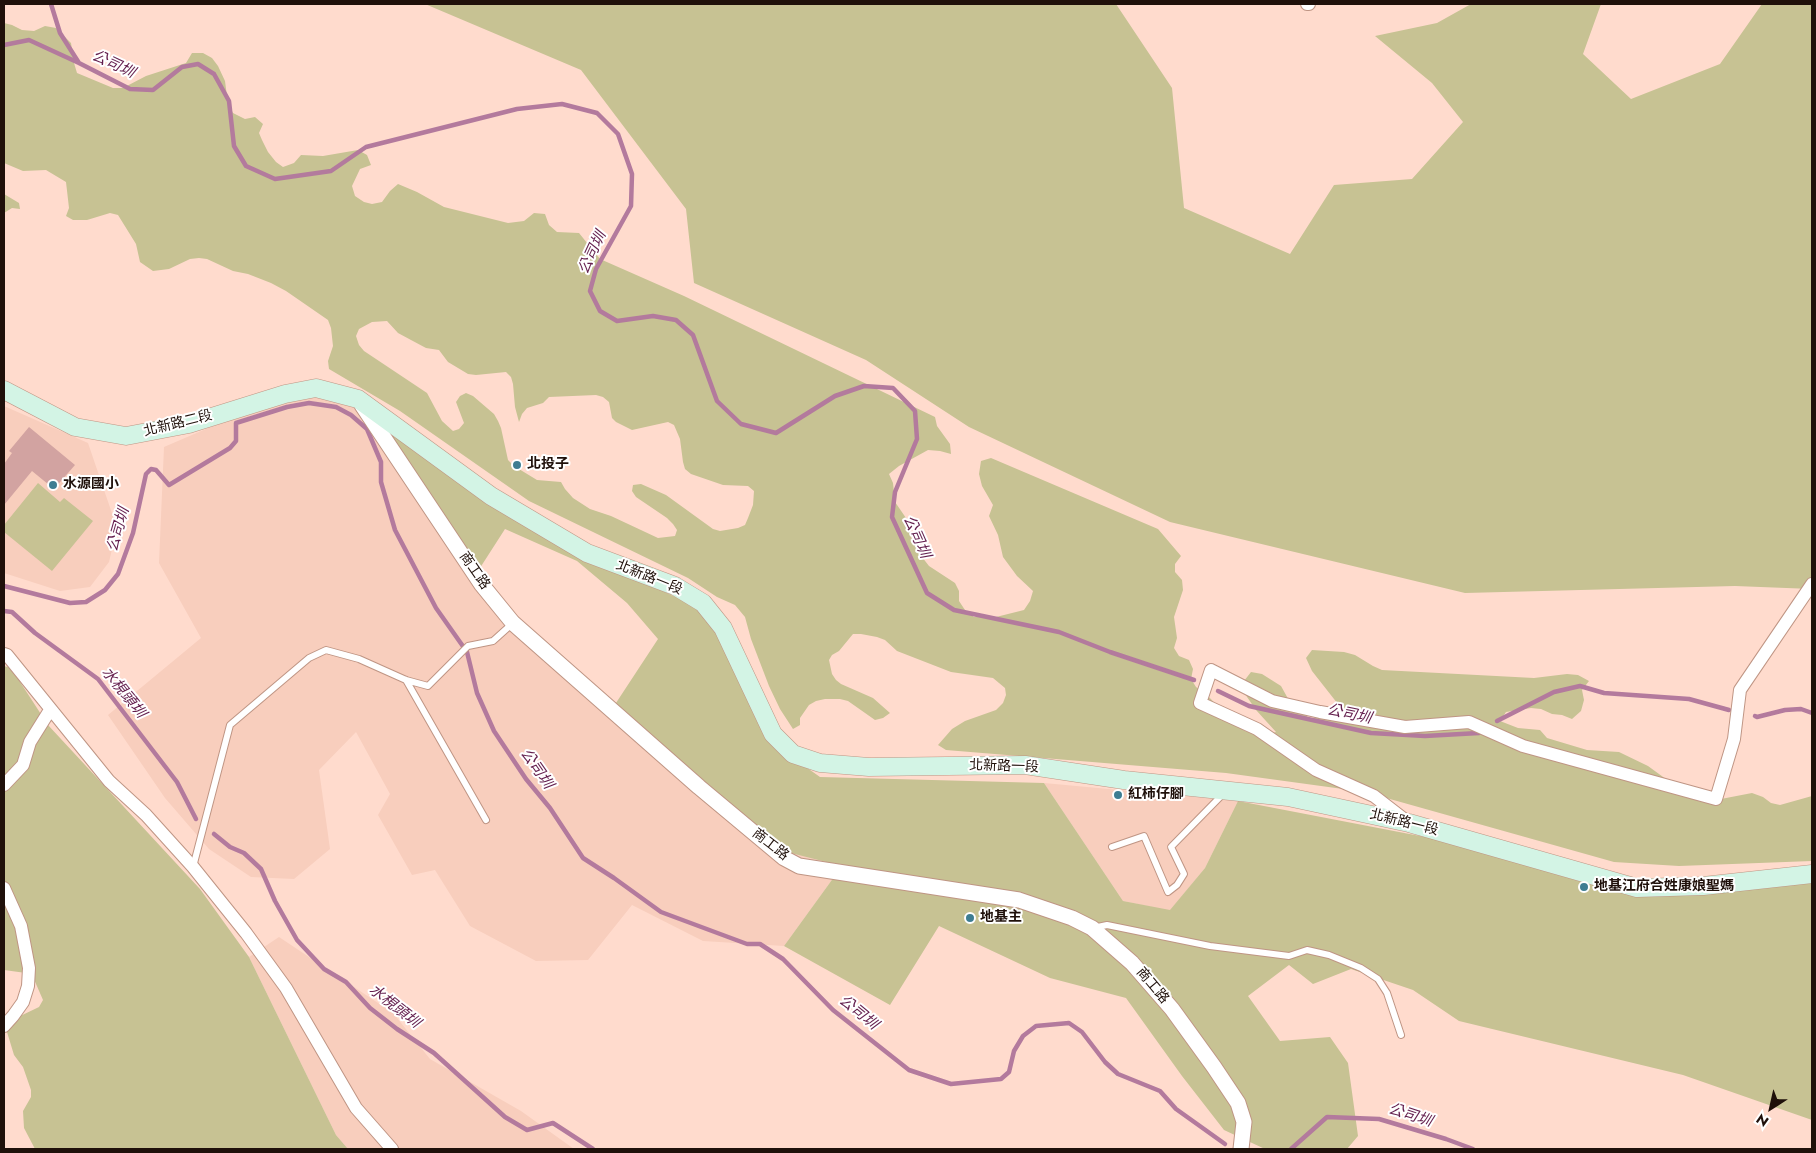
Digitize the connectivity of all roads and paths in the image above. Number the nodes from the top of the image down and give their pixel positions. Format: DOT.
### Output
graph roads {
  1 [pos="4,390"];
  2 [pos="358,399"];
  3 [pos="1812,584"];
  4 [pos="513,623"];
  5 [pos="4,654"];
  6 [pos="406,680"];
  7 [pos="50,710"];
  8 [pos="4,785"];
  9 [pos="1226,791"];
  10 [pos="486,820"];
  11 [pos="1409,823"];
  12 [pos="1112,846"];
  13 [pos="193,867"];
  14 [pos="1812,874"];
  15 [pos="4,888"];
  16 [pos="1092,928"];
  17 [pos="4,1026"];
  18 [pos="1401,1035"];
  19 [pos="392,1149"];
  20 [pos="1241,1149"];
  1 -- 2 [label="main road, 北新路二段"];
  2 -- 4 [label="street, 商工路"];
  2 -- 9 [label="main road, 北新路一段"];
  3 -- 11 [label="street"];
  4 -- 6 [label="lane"];
  4 -- 16 [label="street, 商工路"];
  5 -- 7 [label="street"];
  6 -- 10 [label="lane"];
  6 -- 13 [label="lane"];
  7 -- 8 [label="street"];
  7 -- 13 [label="street"];
  9 -- 11 [label="main road, 北新路一段"];
  9 -- 12 [label="lane"];
  11 -- 14 [label="main road, 北新路一段"];
  13 -- 19 [label="street"];
  15 -- 17 [label="street"];
  16 -- 18 [label="lane"];
  16 -- 20 [label="street, 商工路"];
}
